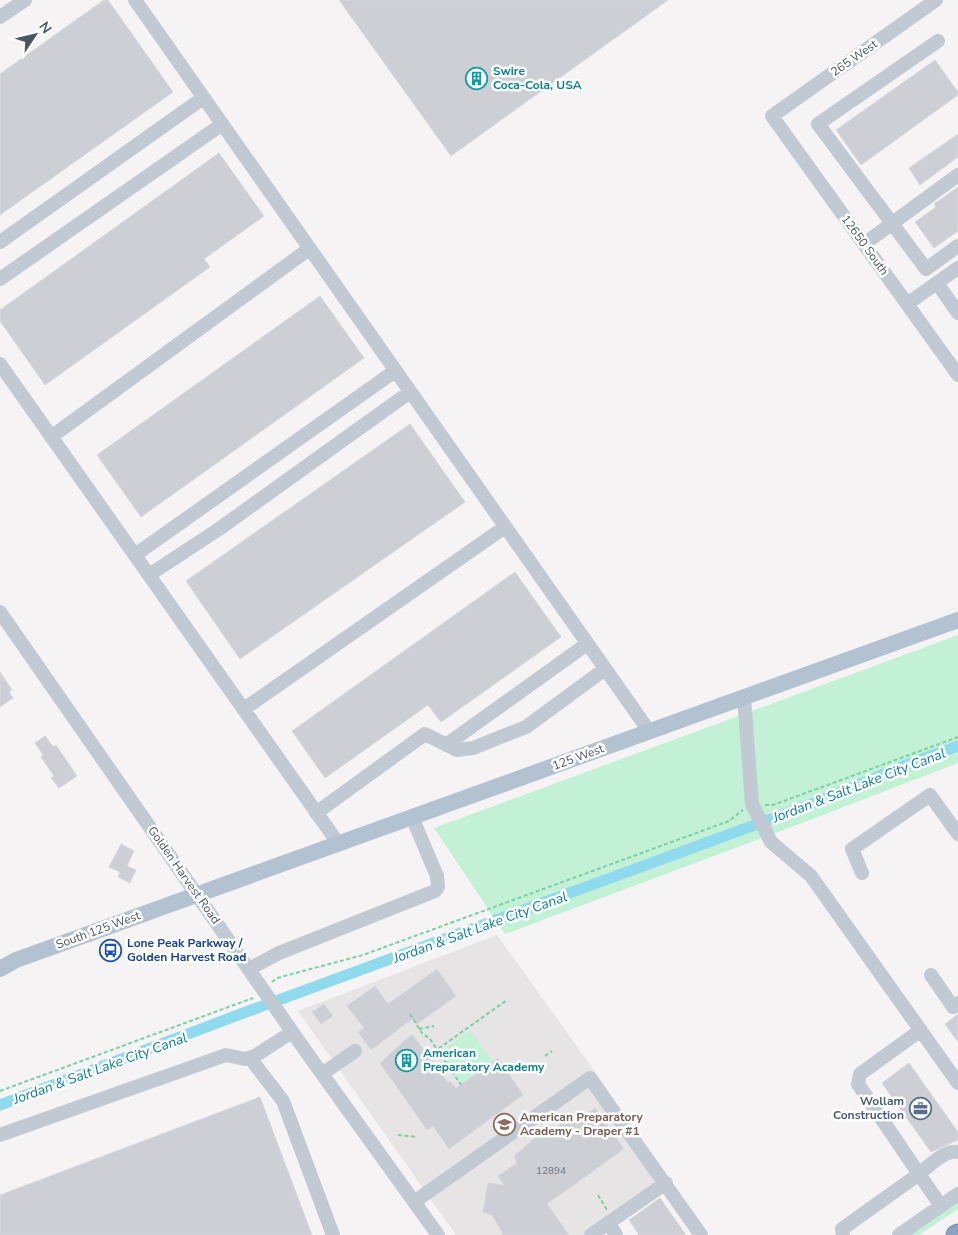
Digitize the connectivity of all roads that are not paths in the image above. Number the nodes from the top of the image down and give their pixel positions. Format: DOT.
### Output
graph roads {
  1 [pos="25,0"];
  2 [pos="135,0"];
  3 [pos="936,0"];
  4 [pos="0,18"];
  5 [pos="938,41"];
  6 [pos="203,98"];
  7 [pos="772,116"];
  8 [pos="222,124"];
  9 [pos="958,175"];
  10 [pos="891,223"];
  11 [pos="0,242"];
  12 [pos="864,244"];
  13 [pos="958,246"];
  14 [pos="309,249"];
  15 [pos="958,268"];
  16 [pos="0,279"];
  17 [pos="937,283"];
  18 [pos="907,304"];
  19 [pos="958,313"];
  20 [pos="0,364"];
  21 [pos="395,371"];
  22 [pos="958,375"];
  23 [pos="410,392"];
  24 [pos="51,437"];
  25 [pos="505,527"];
  26 [pos="135,555"];
  27 [pos="149,576"];
  28 [pos="0,612"];
  29 [pos="958,620"];
  30 [pos="587,644"];
  31 [pos="605,669"];
  32 [pos="744,697"];
  33 [pos="244,709"];
  34 [pos="649,732"];
  35 [pos="446,745"];
  36 [pos="316,813"];
  37 [pos="412,816"];
  38 [pos="958,834"];
  39 [pos="338,843"];
  40 [pos="862,873"];
  41 [pos="197,894"];
  42 [pos="0,969"];
  43 [pos="249,969"];
  44 [pos="931,975"];
  45 [pos="958,1003"];
  46 [pos="920,1030"];
  47 [pos="292,1032"];
  48 [pos="355,1050"];
  49 [pos="250,1058"];
  50 [pos="322,1074"];
  51 [pos="958,1083"];
  52 [pos="0,1135"];
  53 [pos="958,1152"];
  54 [pos="919,1174"];
  55 [pos="666,1183"];
  56 [pos="958,1194"];
  57 [pos="414,1202"];
  58 [pos="941,1206"];
  59 [pos="611,1221"];
  60 [pos="332,1235"];
  61 [pos="438,1235"];
  62 [pos="591,1235"];
  63 [pos="616,1235"];
  64 [pos="701,1235"];
  65 [pos="843,1235"];
  66 [pos="899,1235"];
  1 -- 4 [label="street"];
  2 -- 6 [label="street"];
  3 -- 7 [label="street, 265 West"];
  5 -- 10 [label="street"];
  6 -- 8 [label="street"];
  6 -- 11 [label="street"];
  7 -- 12 [label="street, 12650 South"];
  8 -- 14 [label="street"];
  8 -- 16 [label="street"];
  9 -- 10 [label="street"];
  10 -- 12 [label="street"];
  10 -- 13 [label="street"];
  12 -- 18 [label="street, 12650 South"];
  14 -- 21 [label="street"];
  14 -- 24 [label="street"];
  15 -- 17 [label="street"];
  17 -- 18 [label="street"];
  17 -- 19 [label="street"];
  18 -- 22 [label="street, 12650 South"];
  20 -- 24 [label="street"];
  21 -- 23 [label="street"];
  21 -- 26 [label="street"];
  23 -- 25 [label="street"];
  23 -- 27 [label="street"];
  24 -- 26 [label="street"];
  25 -- 30 [label="street"];
  25 -- 33 [label="street"];
  26 -- 27 [label="street"];
  27 -- 33 [label="street"];
  28 -- 41 [label="street, Golden Harvest Road"];
  29 -- 32 [label="main road, 125 West"];
  30 -- 31 [label="street"];
  30 -- 35 [label="street"];
  31 -- 34 [label="street"];
  31 -- 35 [label="street"];
  32 -- 34 [label="main road, 125 West"];
  32 -- 46 [label="street"];
  33 -- 36 [label="street"];
  34 -- 37 [label="main road, 125 West"];
  35 -- 36 [label="street"];
  36 -- 39 [label="street"];
  37 -- 39 [label="main road, 125 West"];
  37 -- 43 [label="street"];
  38 -- 40 [label="street"];
  39 -- 41 [label="main road, 125 West"];
  41 -- 42 [label="main road, South 125 West"];
  41 -- 43 [label="street, Golden Harvest Road"];
  43 -- 47 [label="street, Golden Harvest Road"];
  44 -- 45 [label="street"];
  46 -- 51 [label="street"];
  46 -- 54 [label="street"];
  47 -- 49 [label="street"];
  47 -- 50 [label="street, Golden Harvest Road"];
  48 -- 50 [label="street"];
  49 -- 52 [label="street"];
  49 -- 60 [label="street"];
  50 -- 57 [label="street, Golden Harvest Road"];
  53 -- 54 [label="street"];
  54 -- 58 [label="street"];
  54 -- 65 [label="street"];
  55 -- 57 [label="street"];
  55 -- 59 [label="street"];
  55 -- 64 [label="street"];
  56 -- 58 [label="street"];
  57 -- 61 [label="street, Golden Harvest Road"];
  58 -- 66 [label="street"];
  59 -- 62 [label="street"];
  59 -- 63 [label="street"];
}
